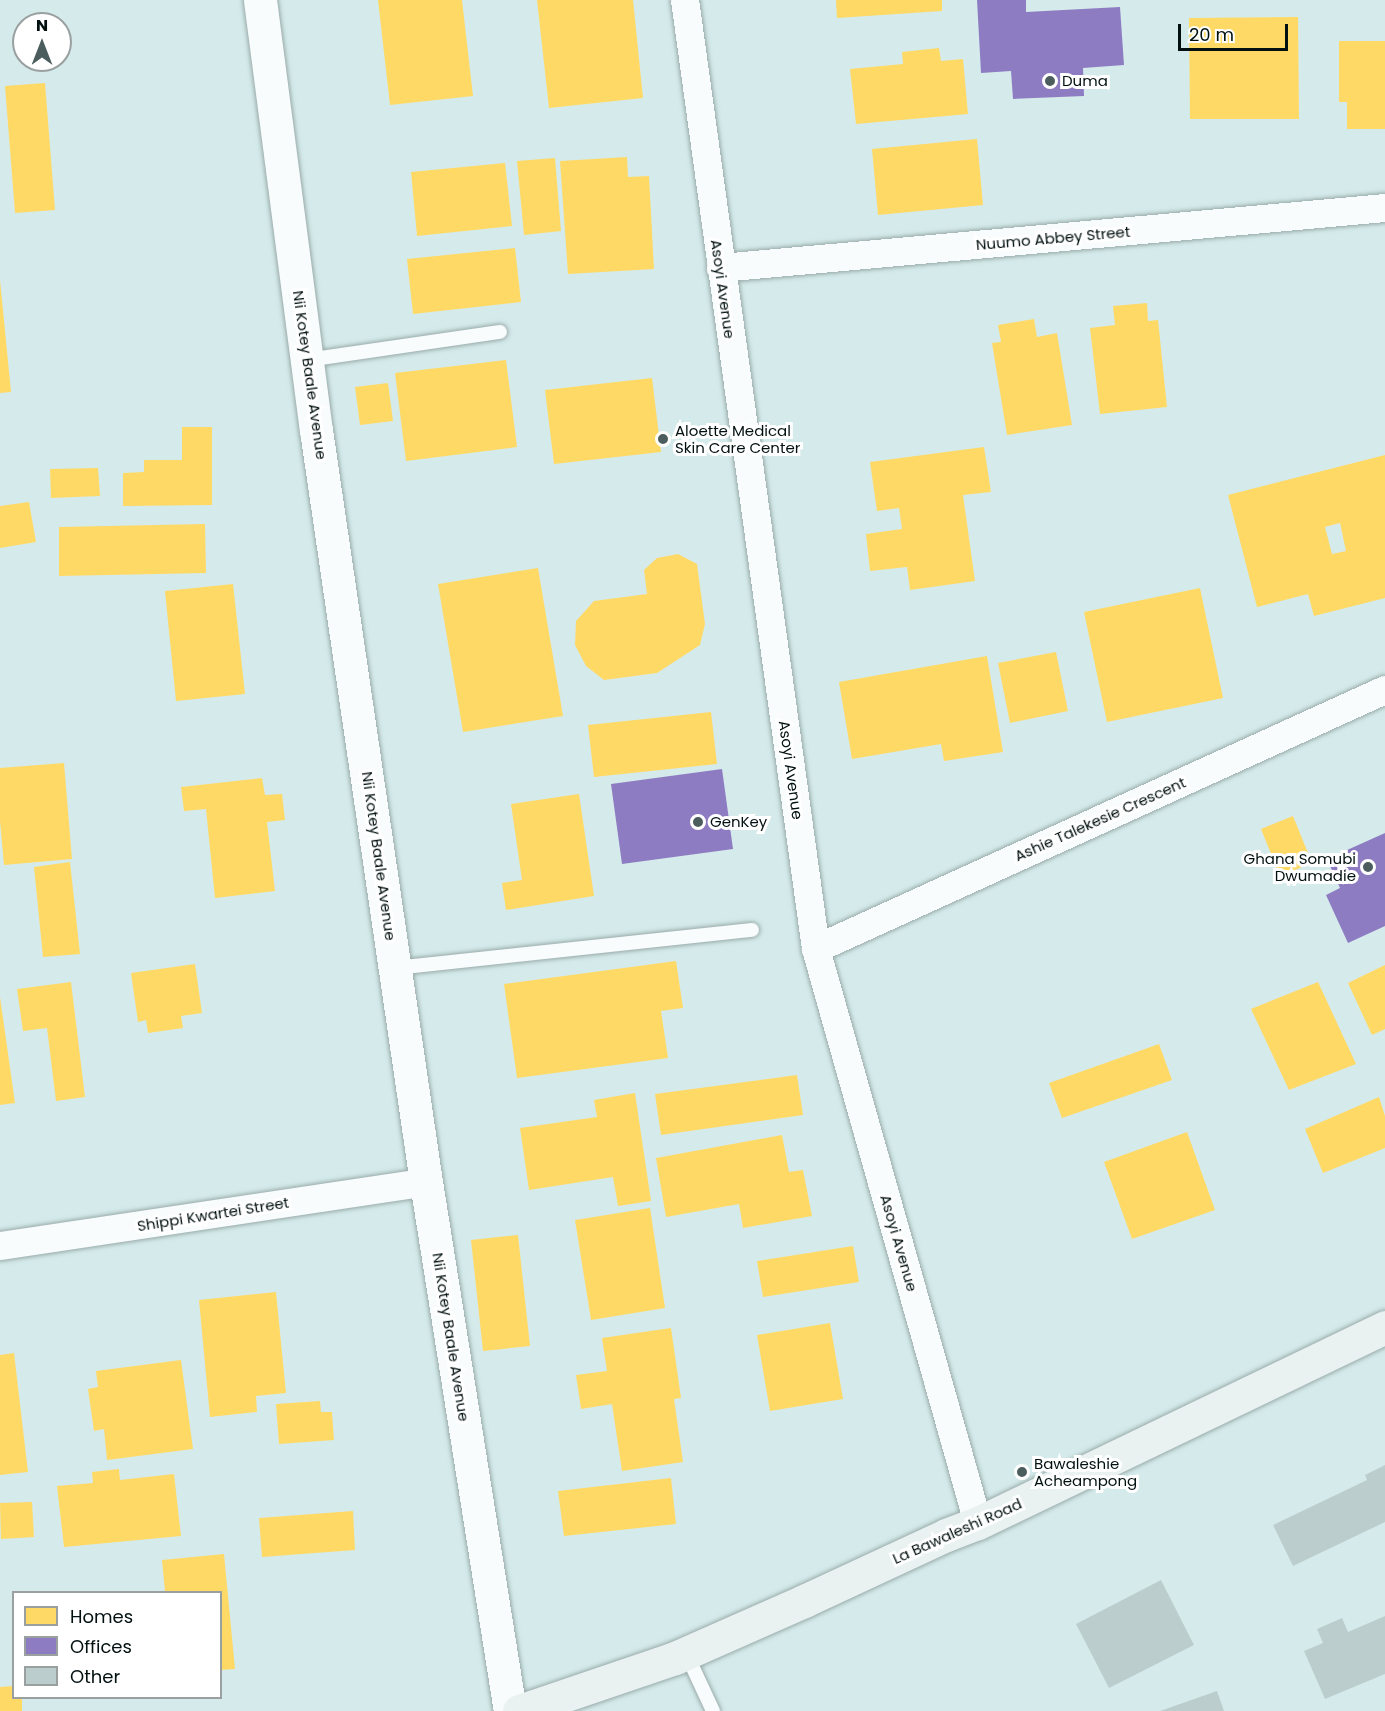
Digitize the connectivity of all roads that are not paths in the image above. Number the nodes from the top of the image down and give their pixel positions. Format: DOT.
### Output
graph roads {
  1 [pos="260,0"];
  2 [pos="685,0"];
  3 [pos="1385,208"];
  4 [pos="721,268"];
  5 [pos="500,332"];
  6 [pos="307,360"];
  7 [pos="1385,690"];
  8 [pos="752,930"];
  9 [pos="816,949"];
  10 [pos="395,968"];
  11 [pos="426,1182"];
  12 [pos="0,1246"];
  13 [pos="1385,1327"];
  14 [pos="978,1523"];
  15 [pos="686,1653"];
  16 [pos="510,1711"];
  17 [pos="519,1711"];
  18 [pos="713,1711"];
  1 -- 6 [label="street, Nii Kotey Baale Avenue"];
  2 -- 4 [label="street, Asoyi Avenue"];
  3 -- 4 [label="street, Nuumo Abbey Street"];
  4 -- 9 [label="street, Asoyi Avenue"];
  5 -- 6 [label="lane"];
  6 -- 10 [label="street, Nii Kotey Baale Avenue"];
  7 -- 9 [label="street, Ashie Talekesie Crescent"];
  8 -- 10 [label="lane"];
  9 -- 14 [label="street, Asoyi Avenue"];
  10 -- 11 [label="street, Nii Kotey Baale Avenue"];
  11 -- 12 [label="street, Shippi Kwartei Street"];
  11 -- 16 [label="street, Nii Kotey Baale Avenue"];
  13 -- 14 [label="main road, La Bawaleshi Road"];
  14 -- 15 [label="main road, La Bawaleshi Road"];
  15 -- 17 [label="main road, La Bawaleshi Road"];
  15 -- 18 [label="lane"];
}
